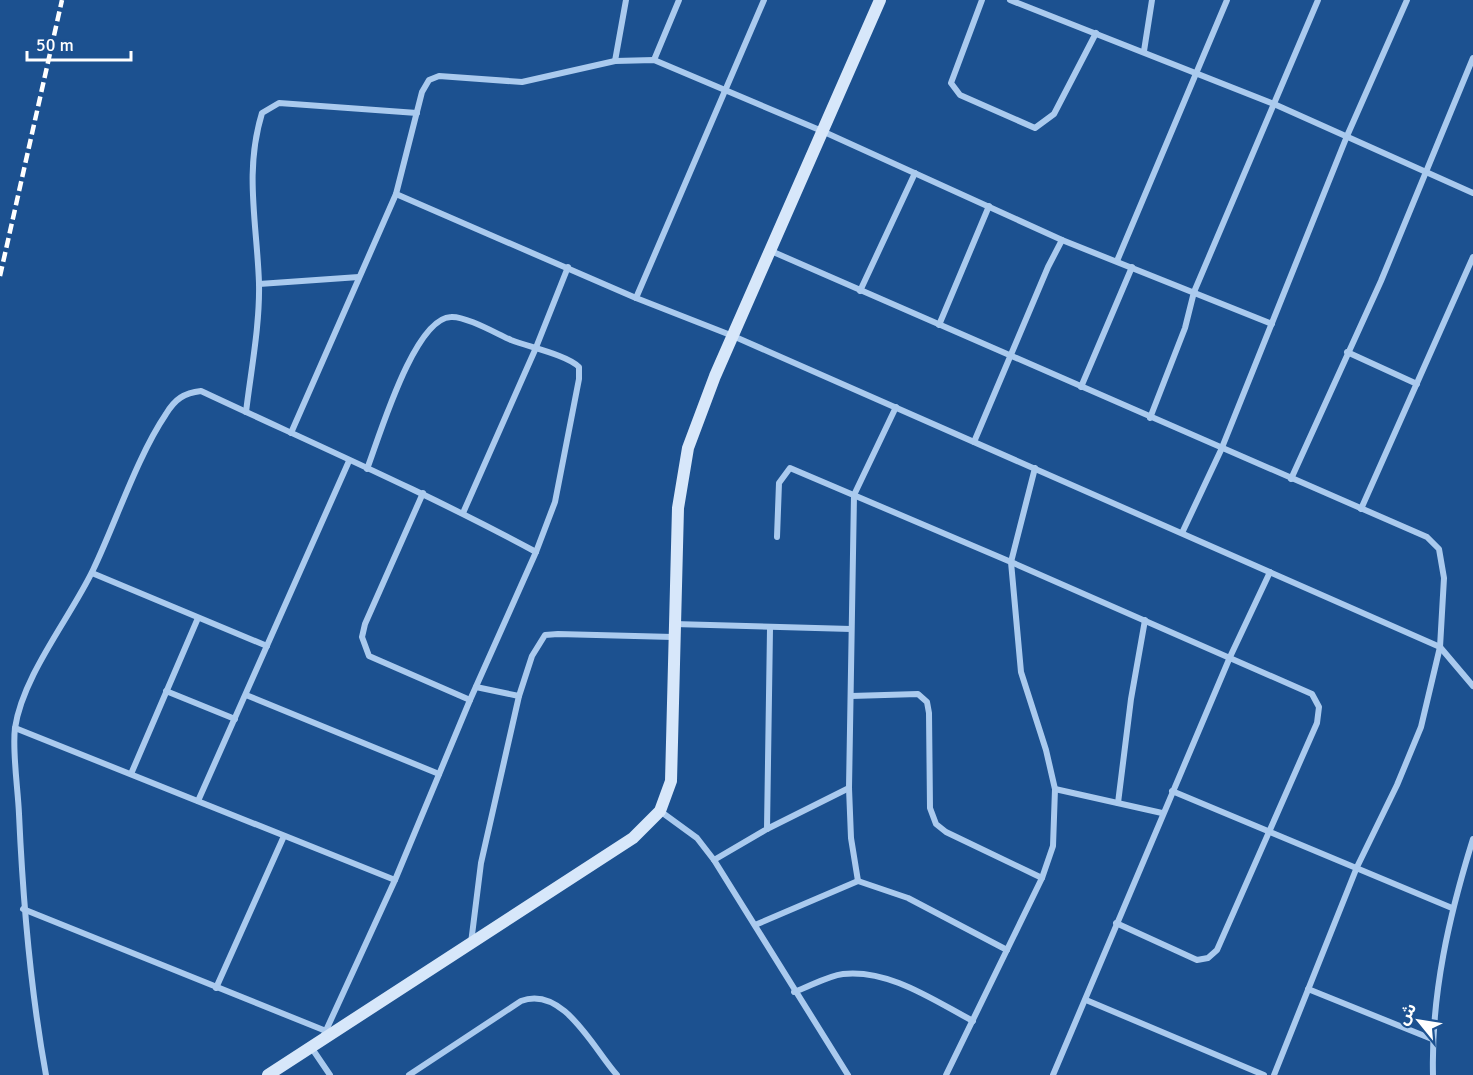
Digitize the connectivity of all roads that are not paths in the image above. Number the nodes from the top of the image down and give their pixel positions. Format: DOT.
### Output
graph roads {
  1 [pos="626,0"];
  2 [pos="679,0"];
  3 [pos="764,0"];
  4 [pos="880,0"];
  5 [pos="982,0"];
  6 [pos="1010,0"];
  7 [pos="1152,0"];
  8 [pos="1227,0"];
  9 [pos="1318,0"];
  10 [pos="1407,0"];
  11 [pos="1096,33"];
  12 [pos="1144,51"];
  13 [pos="1473,58"];
  14 [pos="654,60"];
  15 [pos="615,61"];
  16 [pos="1195,71"];
  17 [pos="724,89"];
  18 [pos="1274,104"];
  19 [pos="417,113"];
  20 [pos="822,131"];
  21 [pos="1347,136"];
  22 [pos="1428,171"];
  23 [pos="915,173"];
  24 [pos="1473,193"];
  25 [pos="396,194"];
  26 [pos="989,206"];
  27 [pos="1062,240"];
  28 [pos="771,252"];
  29 [pos="1473,257"];
  30 [pos="1117,261"];
  31 [pos="568,267"];
  32 [pos="1132,267"];
  33 [pos="359,277"];
  34 [pos="259,284"];
  35 [pos="860,291"];
  36 [pos="1194,292"];
  37 [pos="636,298"];
  38 [pos="1272,324"];
  39 [pos="939,325"];
  40 [pos="733,336"];
  41 [pos="535,350"];
  42 [pos="1347,352"];
  43 [pos="1010,356"];
  44 [pos="1417,384"];
  45 [pos="1081,387"];
  46 [pos="896,408"];
  47 [pos="246,412"];
  48 [pos="1150,418"];
  49 [pos="291,433"];
  50 [pos="974,442"];
  51 [pos="1221,450"];
  52 [pos="349,461"];
  53 [pos="1035,468"];
  54 [pos="367,469"];
  55 [pos="1291,479"];
  56 [pos="423,493"];
  57 [pos="854,495"];
  58 [pos="1361,509"];
  59 [pos="463,513"];
  60 [pos="1182,533"];
  61 [pos="777,537"];
  62 [pos="536,552"];
  63 [pos="1011,561"];
  64 [pos="1270,572"];
  65 [pos="92,573"];
  66 [pos="198,618"];
  67 [pos="1146,620"];
  68 [pos="770,629"];
  69 [pos="850,629"];
  70 [pos="673,630"];
  71 [pos="267,646"];
  72 [pos="1440,646"];
  73 [pos="1230,657"];
  74 [pos="1473,686"];
  75 [pos="476,687"];
  76 [pos="166,691"];
  77 [pos="246,695"];
  78 [pos="519,696"];
  79 [pos="851,696"];
  80 [pos="470,700"];
  81 [pos="235,719"];
  82 [pos="15,728"];
  83 [pos="131,774"];
  84 [pos="439,774"];
  85 [pos="849,788"];
  86 [pos="1055,789"];
  87 [pos="1172,791"];
  88 [pos="198,801"];
  89 [pos="1118,802"];
  90 [pos="660,811"];
  91 [pos="1162,813"];
  92 [pos="767,829"];
  93 [pos="1270,830"];
  94 [pos="284,836"];
  95 [pos="1473,839"];
  96 [pos="1472,849"];
  97 [pos="714,860"];
  98 [pos="1357,867"];
  99 [pos="1042,878"];
  100 [pos="395,880"];
  101 [pos="858,881"];
  102 [pos="1452,908"];
  103 [pos="23,909"];
  104 [pos="1116,923"];
  105 [pos="755,926"];
  106 [pos="471,944"];
  107 [pos="1007,950"];
  108 [pos="216,988"];
  109 [pos="1308,989"];
  110 [pos="794,992"];
  111 [pos="1086,1000"];
  112 [pos="973,1021"];
  113 [pos="1432,1039"];
  114 [pos="320,1040"];
  115 [pos="614,1074"];
  116 [pos="1056,1074"];
  117 [pos="46,1075"];
  118 [pos="268,1075"];
  119 [pos="330,1075"];
  120 [pos="410,1075"];
  121 [pos="848,1075"];
  122 [pos="946,1075"];
  123 [pos="1264,1075"];
  124 [pos="1274,1075"];
  125 [pos="1433,1075"];
  1 -- 15 [label="street"];
  2 -- 14 [label="street"];
  3 -- 17 [label="street"];
  4 -- 20 [label="main road"];
  5 -- 11 [label="street"];
  6 -- 11 [label="street"];
  7 -- 12 [label="street"];
  8 -- 16 [label="street"];
  9 -- 18 [label="street"];
  10 -- 21 [label="street"];
  11 -- 12 [label="street"];
  12 -- 16 [label="street"];
  13 -- 22 [label="street"];
  14 -- 15 [label="street"];
  14 -- 17 [label="street"];
  15 -- 19 [label="street"];
  16 -- 18 [label="street"];
  16 -- 30 [label="street"];
  17 -- 20 [label="street"];
  17 -- 37 [label="street"];
  18 -- 21 [label="street"];
  18 -- 36 [label="street"];
  19 -- 25 [label="street"];
  19 -- 34 [label="street"];
  20 -- 23 [label="street"];
  20 -- 28 [label="main road"];
  21 -- 22 [label="street"];
  21 -- 38 [label="street"];
  22 -- 24 [label="street"];
  22 -- 42 [label="street"];
  23 -- 26 [label="street"];
  23 -- 35 [label="street"];
  25 -- 31 [label="street"];
  25 -- 33 [label="street"];
  26 -- 27 [label="street"];
  26 -- 39 [label="street"];
  27 -- 30 [label="street"];
  27 -- 43 [label="street"];
  28 -- 35 [label="street"];
  28 -- 40 [label="main road"];
  29 -- 44 [label="street"];
  30 -- 32 [label="street"];
  31 -- 37 [label="street"];
  31 -- 41 [label="street"];
  32 -- 36 [label="street"];
  32 -- 45 [label="street"];
  33 -- 34 [label="street"];
  33 -- 49 [label="street"];
  34 -- 47 [label="street"];
  35 -- 39 [label="street"];
  36 -- 38 [label="street"];
  36 -- 48 [label="street"];
  37 -- 40 [label="street"];
  38 -- 51 [label="street"];
  39 -- 43 [label="street"];
  40 -- 46 [label="street"];
  40 -- 70 [label="main road"];
  41 -- 54 [label="street"];
  41 -- 59 [label="street"];
  41 -- 62 [label="street"];
  42 -- 44 [label="street"];
  42 -- 55 [label="street"];
  43 -- 45 [label="street"];
  43 -- 50 [label="street"];
  44 -- 58 [label="street"];
  45 -- 48 [label="street"];
  46 -- 50 [label="street"];
  46 -- 57 [label="street"];
  47 -- 49 [label="street"];
  47 -- 65 [label="street"];
  48 -- 51 [label="street"];
  49 -- 52 [label="street"];
  50 -- 53 [label="street"];
  51 -- 55 [label="street"];
  51 -- 60 [label="street"];
  52 -- 54 [label="street"];
  52 -- 71 [label="street"];
  53 -- 60 [label="street"];
  53 -- 63 [label="street"];
  54 -- 56 [label="street"];
  55 -- 58 [label="street"];
  56 -- 59 [label="street"];
  56 -- 80 [label="street"];
  57 -- 61 [label="street"];
  57 -- 63 [label="street"];
  57 -- 69 [label="street"];
  58 -- 72 [label="street"];
  59 -- 62 [label="street"];
  60 -- 64 [label="street"];
  62 -- 75 [label="street"];
  63 -- 67 [label="street"];
  63 -- 86 [label="street"];
  64 -- 72 [label="street"];
  64 -- 73 [label="street"];
  65 -- 66 [label="street"];
  65 -- 82 [label="street"];
  66 -- 71 [label="street"];
  66 -- 76 [label="street"];
  67 -- 73 [label="street"];
  67 -- 89 [label="street"];
  68 -- 69 [label="street"];
  68 -- 70 [label="street"];
  68 -- 92 [label="street"];
  69 -- 79 [label="street"];
  70 -- 78 [label="street"];
  70 -- 90 [label="main road"];
  71 -- 77 [label="street"];
  72 -- 74 [label="street"];
  72 -- 98 [label="street"];
  73 -- 87 [label="street"];
  73 -- 93 [label="street"];
  75 -- 78 [label="street"];
  75 -- 80 [label="street"];
  76 -- 81 [label="street"];
  76 -- 83 [label="street"];
  77 -- 81 [label="street"];
  77 -- 84 [label="street"];
  78 -- 106 [label="street"];
  79 -- 85 [label="street"];
  79 -- 99 [label="street"];
  80 -- 84 [label="street"];
  81 -- 88 [label="street"];
  82 -- 83 [label="street"];
  82 -- 103 [label="street"];
  83 -- 88 [label="street"];
  84 -- 100 [label="street"];
  85 -- 92 [label="street"];
  85 -- 101 [label="street"];
  86 -- 89 [label="street"];
  86 -- 99 [label="street"];
  87 -- 91 [label="street"];
  87 -- 93 [label="street"];
  88 -- 94 [label="street"];
  89 -- 91 [label="street"];
  90 -- 97 [label="street"];
  90 -- 106 [label="main road"];
  91 -- 104 [label="street"];
  92 -- 97 [label="street"];
  93 -- 98 [label="street"];
  93 -- 104 [label="street"];
  94 -- 100 [label="street"];
  94 -- 108 [label="street"];
  95 -- 96 [label="street"];
  96 -- 102 [label="street"];
  97 -- 105 [label="street"];
  98 -- 102 [label="street"];
  98 -- 109 [label="street"];
  99 -- 107 [label="street"];
  100 -- 114 [label="street"];
  101 -- 105 [label="street"];
  101 -- 107 [label="street"];
  102 -- 113 [label="street"];
  103 -- 108 [label="street"];
  103 -- 117 [label="street"];
  104 -- 111 [label="street"];
  105 -- 110 [label="street"];
  106 -- 114 [label="main road"];
  107 -- 112 [label="street"];
  108 -- 114 [label="street"];
  109 -- 113 [label="street"];
  109 -- 124 [label="street"];
  110 -- 112 [label="street"];
  110 -- 121 [label="street"];
  111 -- 116 [label="street"];
  111 -- 123 [label="street"];
  112 -- 122 [label="street"];
  113 -- 125 [label="street"];
  114 -- 118 [label="main road"];
  114 -- 119 [label="street"];
  115 -- 120 [label="street"];
}
